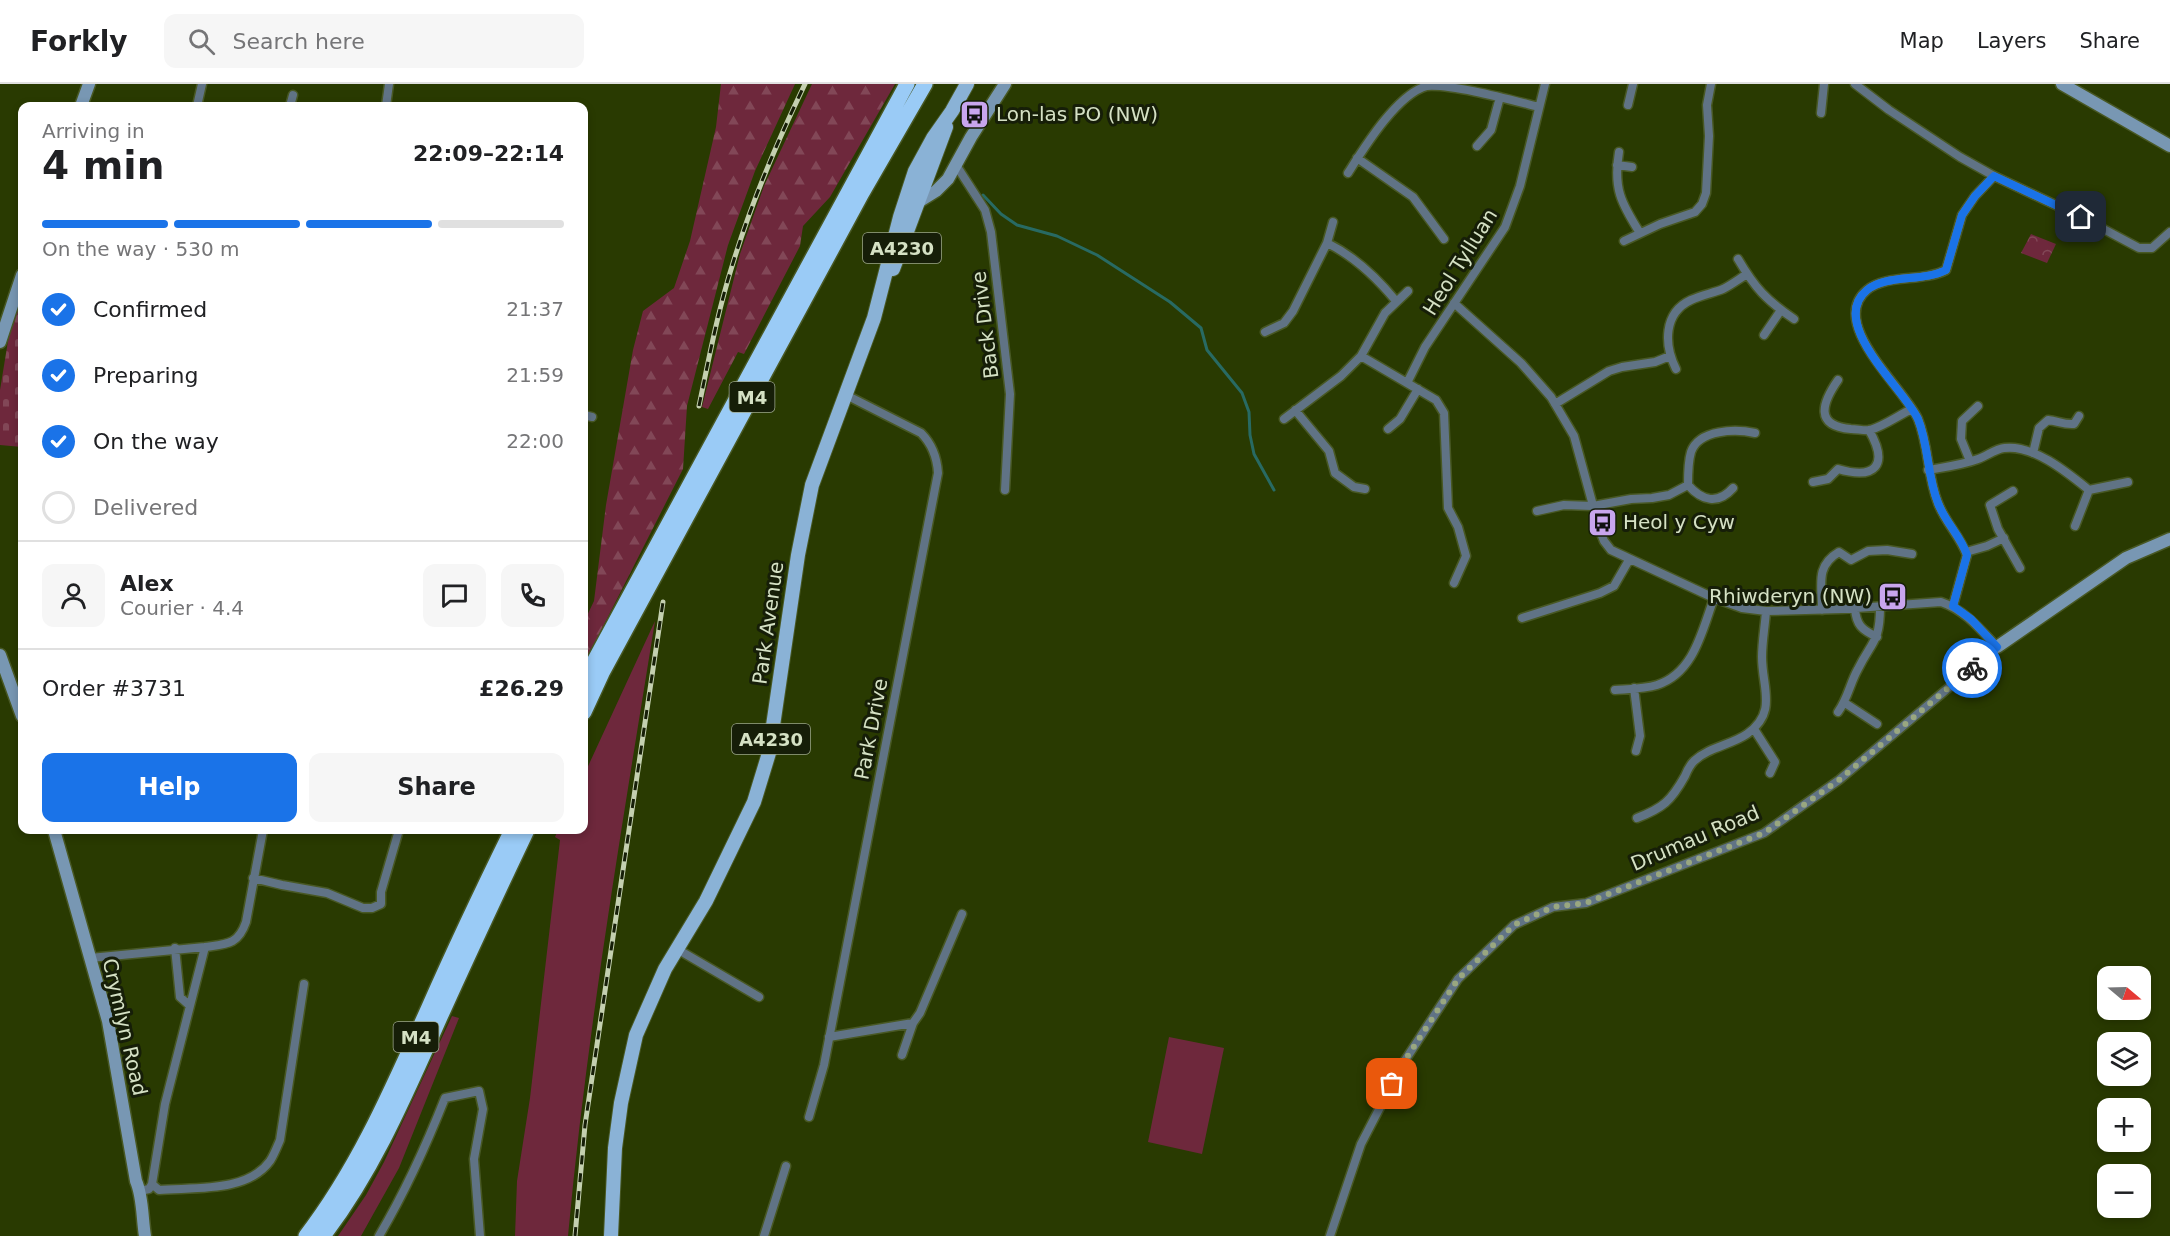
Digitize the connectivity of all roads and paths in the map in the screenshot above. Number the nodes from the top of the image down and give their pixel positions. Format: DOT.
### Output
graph roads {
  1 [pos="88,84"];
  2 [pos="202,84"];
  3 [pos="389,84"];
  4 [pos="907,84"];
  5 [pos="925,84"];
  6 [pos="967,84"];
  7 [pos="1005,84"];
  8 [pos="1545,84"];
  9 [pos="1633,84"];
  10 [pos="1711,84"];
  11 [pos="1824,84"];
  12 [pos="1855,84"];
  13 [pos="2062,84"];
  14 [pos="1462,85"];
  15 [pos="293,95"];
  16 [pos="1500,97"];
  17 [pos="82,102"];
  18 [pos="198,102"];
  19 [pos="291,102"];
  20 [pos="387,102"];
  21 [pos="1628,105"];
  22 [pos="1539,107"];
  23 [pos="952,111"];
  24 [pos="1821,113"];
  25 [pos="1477,146"];
  26 [pos="2170,146"];
  27 [pos="1619,152"];
  28 [pos="1357,158"];
  29 [pos="956,165"];
  30 [pos="1617,165"];
  31 [pos="1632,167"];
  32 [pos="1348,173"];
  33 [pos="930,175"];
  34 [pos="1994,176"];
  35 [pos="909,190"];
  36 [pos="920,201"];
  37 [pos="1333,222"];
  38 [pos="2170,232"];
  39 [pos="1640,233"];
  40 [pos="1444,239"];
  41 [pos="1624,241"];
  42 [pos="1327,243"];
  43 [pos="1738,259"];
  44 [pos="1747,274"];
  45 [pos="18,287"];
  46 [pos="1408,291"];
  47 [pos="882,294"];
  48 [pos="1396,301"];
  49 [pos="1454,303"];
  50 [pos="1781,310"];
  51 [pos="1794,319"];
  52 [pos="1265,332"];
  53 [pos="1764,335"];
  54 [pos="0,342"];
  55 [pos="1361,356"];
  56 [pos="1670,356"];
  57 [pos="1676,369"];
  58 [pos="1838,380"];
  59 [pos="1407,383"];
  60 [pos="1418,388"];
  61 [pos="846,395"];
  62 [pos="1555,404"];
  63 [pos="1978,406"];
  64 [pos="1912,409"];
  65 [pos="1295,410"];
  66 [pos="2079,417"];
  67 [pos="1284,419"];
  68 [pos="1388,429"];
  69 [pos="1869,430"];
  70 [pos="1755,433"];
  71 [pos="2033,453"];
  72 [pos="1970,461"];
  73 [pos="1928,470"];
  74 [pos="1813,482"];
  75 [pos="2128,482"];
  76 [pos="1688,485"];
  77 [pos="1733,488"];
  78 [pos="1365,489"];
  79 [pos="1005,490"];
  80 [pos="2013,490"];
  81 [pos="2089,490"];
  82 [pos="1593,506"];
  83 [pos="1536,511"];
  84 [pos="2075,526"];
  85 [pos="2004,538"];
  86 [pos="2170,539"];
  87 [pos="1966,552"];
  88 [pos="1912,554"];
  89 [pos="1629,560"];
  90 [pos="2020,568"];
  91 [pos="1454,583"];
  92 [pos="1713,598"];
  93 [pos="1953,606"];
  94 [pos="1880,607"];
  95 [pos="1855,609"];
  96 [pos="1821,610"];
  97 [pos="1766,611"];
  98 [pos="1522,618"];
  99 [pos="1877,637"];
  100 [pos="1997,647"];
  101 [pos="0,655"];
  102 [pos="588,674"];
  103 [pos="1634,688"];
  104 [pos="1615,690"];
  105 [pos="588,703"];
  106 [pos="1845,703"];
  107 [pos="18,705"];
  108 [pos="1838,712"];
  109 [pos="1877,724"];
  110 [pos="1754,729"];
  111 [pos="1636,751"];
  112 [pos="1770,773"];
  113 [pos="1637,818"];
  114 [pos="55,834"];
  115 [pos="262,834"];
  116 [pos="398,834"];
  117 [pos="510,834"];
  118 [pos="525,834"];
  119 [pos="253,878"];
  120 [pos="962,914"];
  121 [pos="205,947"];
  122 [pos="175,948"];
  123 [pos="677,949"];
  124 [pos="90,958"];
  125 [pos="304,984"];
  126 [pos="759,997"];
  127 [pos="189,1005"];
  128 [pos="913,1023"];
  129 [pos="829,1037"];
  130 [pos="902,1055"];
  131 [pos="808,1117"];
  132 [pos="786,1166"];
  133 [pos="152,1184"];
  134 [pos="140,1191"];
  135 [pos="146,1236"];
  136 [pos="306,1236"];
  137 [pos="323,1236"];
  138 [pos="379,1236"];
  139 [pos="480,1236"];
  140 [pos="611,1236"];
  141 [pos="764,1236"];
  142 [pos="1330,1236"];
  1 -- 17 [label="street"];
  2 -- 18 [label="street"];
  3 -- 20 [label="street"];
  4 -- 102 [label="highway, M4"];
  5 -- 105 [label="highway, M4"];
  6 -- 23 [label="main road, A4230"];
  7 -- 29 [label="street"];
  8 -- 22 [label="street, Heol Tylluan"];
  9 -- 21 [label="street"];
  10 -- 39 [label="street"];
  11 -- 24 [label="street"];
  12 -- 34 [label="street"];
  13 -- 26 [label="street"];
  14 -- 16 [label="street"];
  14 -- 28 [label="street"];
  15 -- 19 [label="street"];
  16 -- 22 [label="street"];
  16 -- 25 [label="street"];
  22 -- 49 [label="street, Heol Tylluan"];
  23 -- 33 [label="main road, A4230"];
  23 -- 35 [label="main road, A4230"];
  27 -- 30 [label="street"];
  28 -- 32 [label="street"];
  28 -- 40 [label="street"];
  29 -- 33 [label="street"];
  29 -- 36 [label="street"];
  29 -- 79 [label="street, Back Drive"];
  30 -- 31 [label="street"];
  30 -- 39 [label="street"];
  33 -- 35 [label="street"];
  33 -- 36 [label="main road, Park Avenue / A4230"];
  34 -- 38 [label="street"];
  34 -- 64 [label="street"];
  35 -- 47 [label="main road, Park Avenue / A4230"];
  36 -- 47 [label="main road, Park Avenue / A4230"];
  37 -- 42 [label="street"];
  39 -- 41 [label="street"];
  42 -- 48 [label="street"];
  42 -- 52 [label="street"];
  43 -- 44 [label="street"];
  44 -- 50 [label="street"];
  44 -- 56 [label="street"];
  45 -- 54 [label="street"];
  46 -- 48 [label="street"];
  47 -- 61 [label="main road, Park Avenue / A4230"];
  48 -- 55 [label="street"];
  49 -- 59 [label="street, Heol Tylluan"];
  49 -- 62 [label="street"];
  50 -- 51 [label="street"];
  50 -- 53 [label="street"];
  55 -- 59 [label="street"];
  55 -- 65 [label="street"];
  56 -- 57 [label="street"];
  56 -- 62 [label="street"];
  58 -- 69 [label="street"];
  59 -- 60 [label="street"];
  60 -- 68 [label="street"];
  60 -- 91 [label="street"];
  61 -- 123 [label="main road, Park Avenue / A4230"];
  61 -- 129 [label="street, Park Drive"];
  62 -- 82 [label="street"];
  63 -- 72 [label="street"];
  64 -- 69 [label="street"];
  64 -- 73 [label="street"];
  65 -- 67 [label="street"];
  65 -- 78 [label="street"];
  66 -- 71 [label="street"];
  69 -- 74 [label="street"];
  70 -- 76 [label="street"];
  71 -- 72 [label="street"];
  71 -- 81 [label="street"];
  72 -- 73 [label="street"];
  73 -- 87 [label="street"];
  75 -- 81 [label="street"];
  76 -- 77 [label="street"];
  76 -- 82 [label="street"];
  80 -- 85 [label="street"];
  81 -- 84 [label="street"];
  82 -- 83 [label="street"];
  82 -- 89 [label="street"];
  85 -- 87 [label="street"];
  85 -- 90 [label="street"];
  86 -- 100 [label="street, Drumau Road"];
  87 -- 93 [label="street"];
  88 -- 96 [label="street"];
  89 -- 92 [label="street"];
  89 -- 98 [label="street"];
  92 -- 97 [label="street"];
  92 -- 103 [label="street"];
  93 -- 94 [label="street"];
  93 -- 100 [label="street"];
  94 -- 95 [label="street"];
  94 -- 99 [label="street"];
  95 -- 96 [label="street"];
  95 -- 99 [label="street"];
  96 -- 97 [label="street"];
  97 -- 110 [label="street"];
  99 -- 106 [label="street"];
  100 -- 142 [label="street, Drumau Road"];
  101 -- 107 [label="street"];
  103 -- 104 [label="street"];
  103 -- 111 [label="street"];
  106 -- 108 [label="street"];
  106 -- 109 [label="street"];
  110 -- 112 [label="street"];
  110 -- 113 [label="street"];
  114 -- 124 [label="street, Crymlyn Road"];
  115 -- 119 [label="street"];
  116 -- 119 [label="street"];
  117 -- 136 [label="highway, M4"];
  118 -- 137 [label="highway, M4"];
  119 -- 121 [label="street"];
  120 -- 128 [label="street"];
  121 -- 122 [label="street"];
  121 -- 127 [label="street"];
  122 -- 124 [label="street"];
  122 -- 127 [label="street"];
  123 -- 126 [label="street"];
  123 -- 140 [label="main road, A4230"];
  124 -- 134 [label="street, Crymlyn Road"];
  125 -- 133 [label="street"];
  127 -- 133 [label="street"];
  128 -- 129 [label="street"];
  128 -- 130 [label="street"];
  129 -- 131 [label="street, Park Drive"];
  132 -- 141 [label="street"];
  133 -- 134 [label="street"];
  134 -- 135 [label="street, Crymlyn Road"];
  138 -- 139 [label="street"];
}
